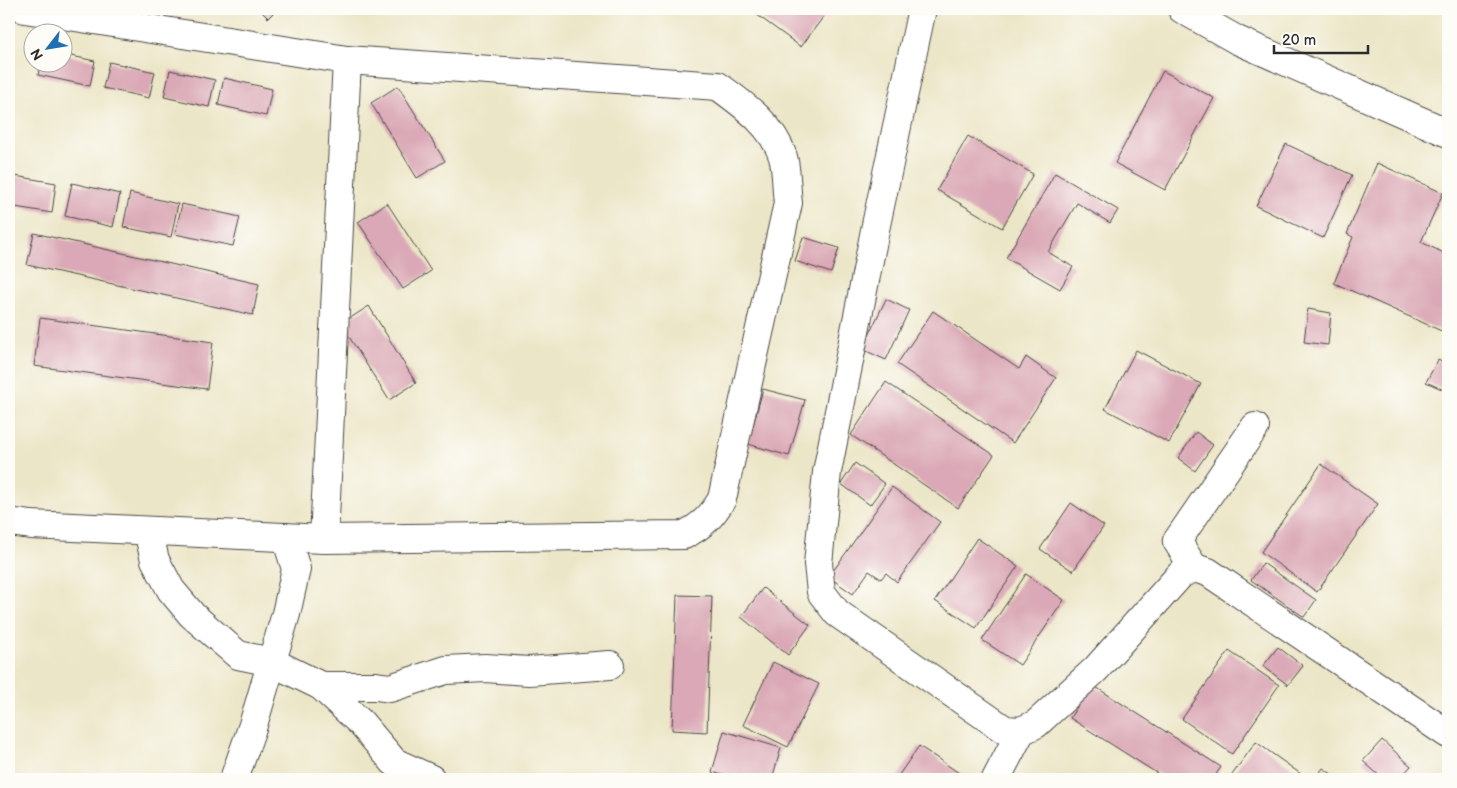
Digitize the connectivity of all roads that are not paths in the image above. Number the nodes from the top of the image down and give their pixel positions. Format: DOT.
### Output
graph roads {
  1 [pos="26,9"];
  2 [pos="922,9"];
  3 [pos="1182,9"];
  4 [pos="347,60"];
  5 [pos="1448,133"];
  6 [pos="1256,426"];
  7 [pos="9,522"];
  8 [pos="148,531"];
  9 [pos="286,537"];
  10 [pos="324,539"];
  11 [pos="1194,568"];
  12 [pos="272,662"];
  13 [pos="610,665"];
  14 [pos="321,686"];
  15 [pos="1021,730"];
  16 [pos="1448,734"];
  17 [pos="234,779"];
  18 [pos="431,779"];
  19 [pos="996,779"];
  1 -- 4 [label="street"];
  2 -- 15 [label="street"];
  3 -- 5 [label="street"];
  4 -- 10 [label="street"];
  4 -- 10 [label="street"];
  6 -- 11 [label="street"];
  7 -- 8 [label="street"];
  8 -- 9 [label="street"];
  8 -- 12 [label="street"];
  9 -- 10 [label="street"];
  9 -- 12 [label="street"];
  11 -- 15 [label="street"];
  11 -- 16 [label="street"];
  12 -- 14 [label="street"];
  12 -- 17 [label="street"];
  13 -- 14 [label="street"];
  14 -- 18 [label="street"];
  15 -- 19 [label="street"];
}
